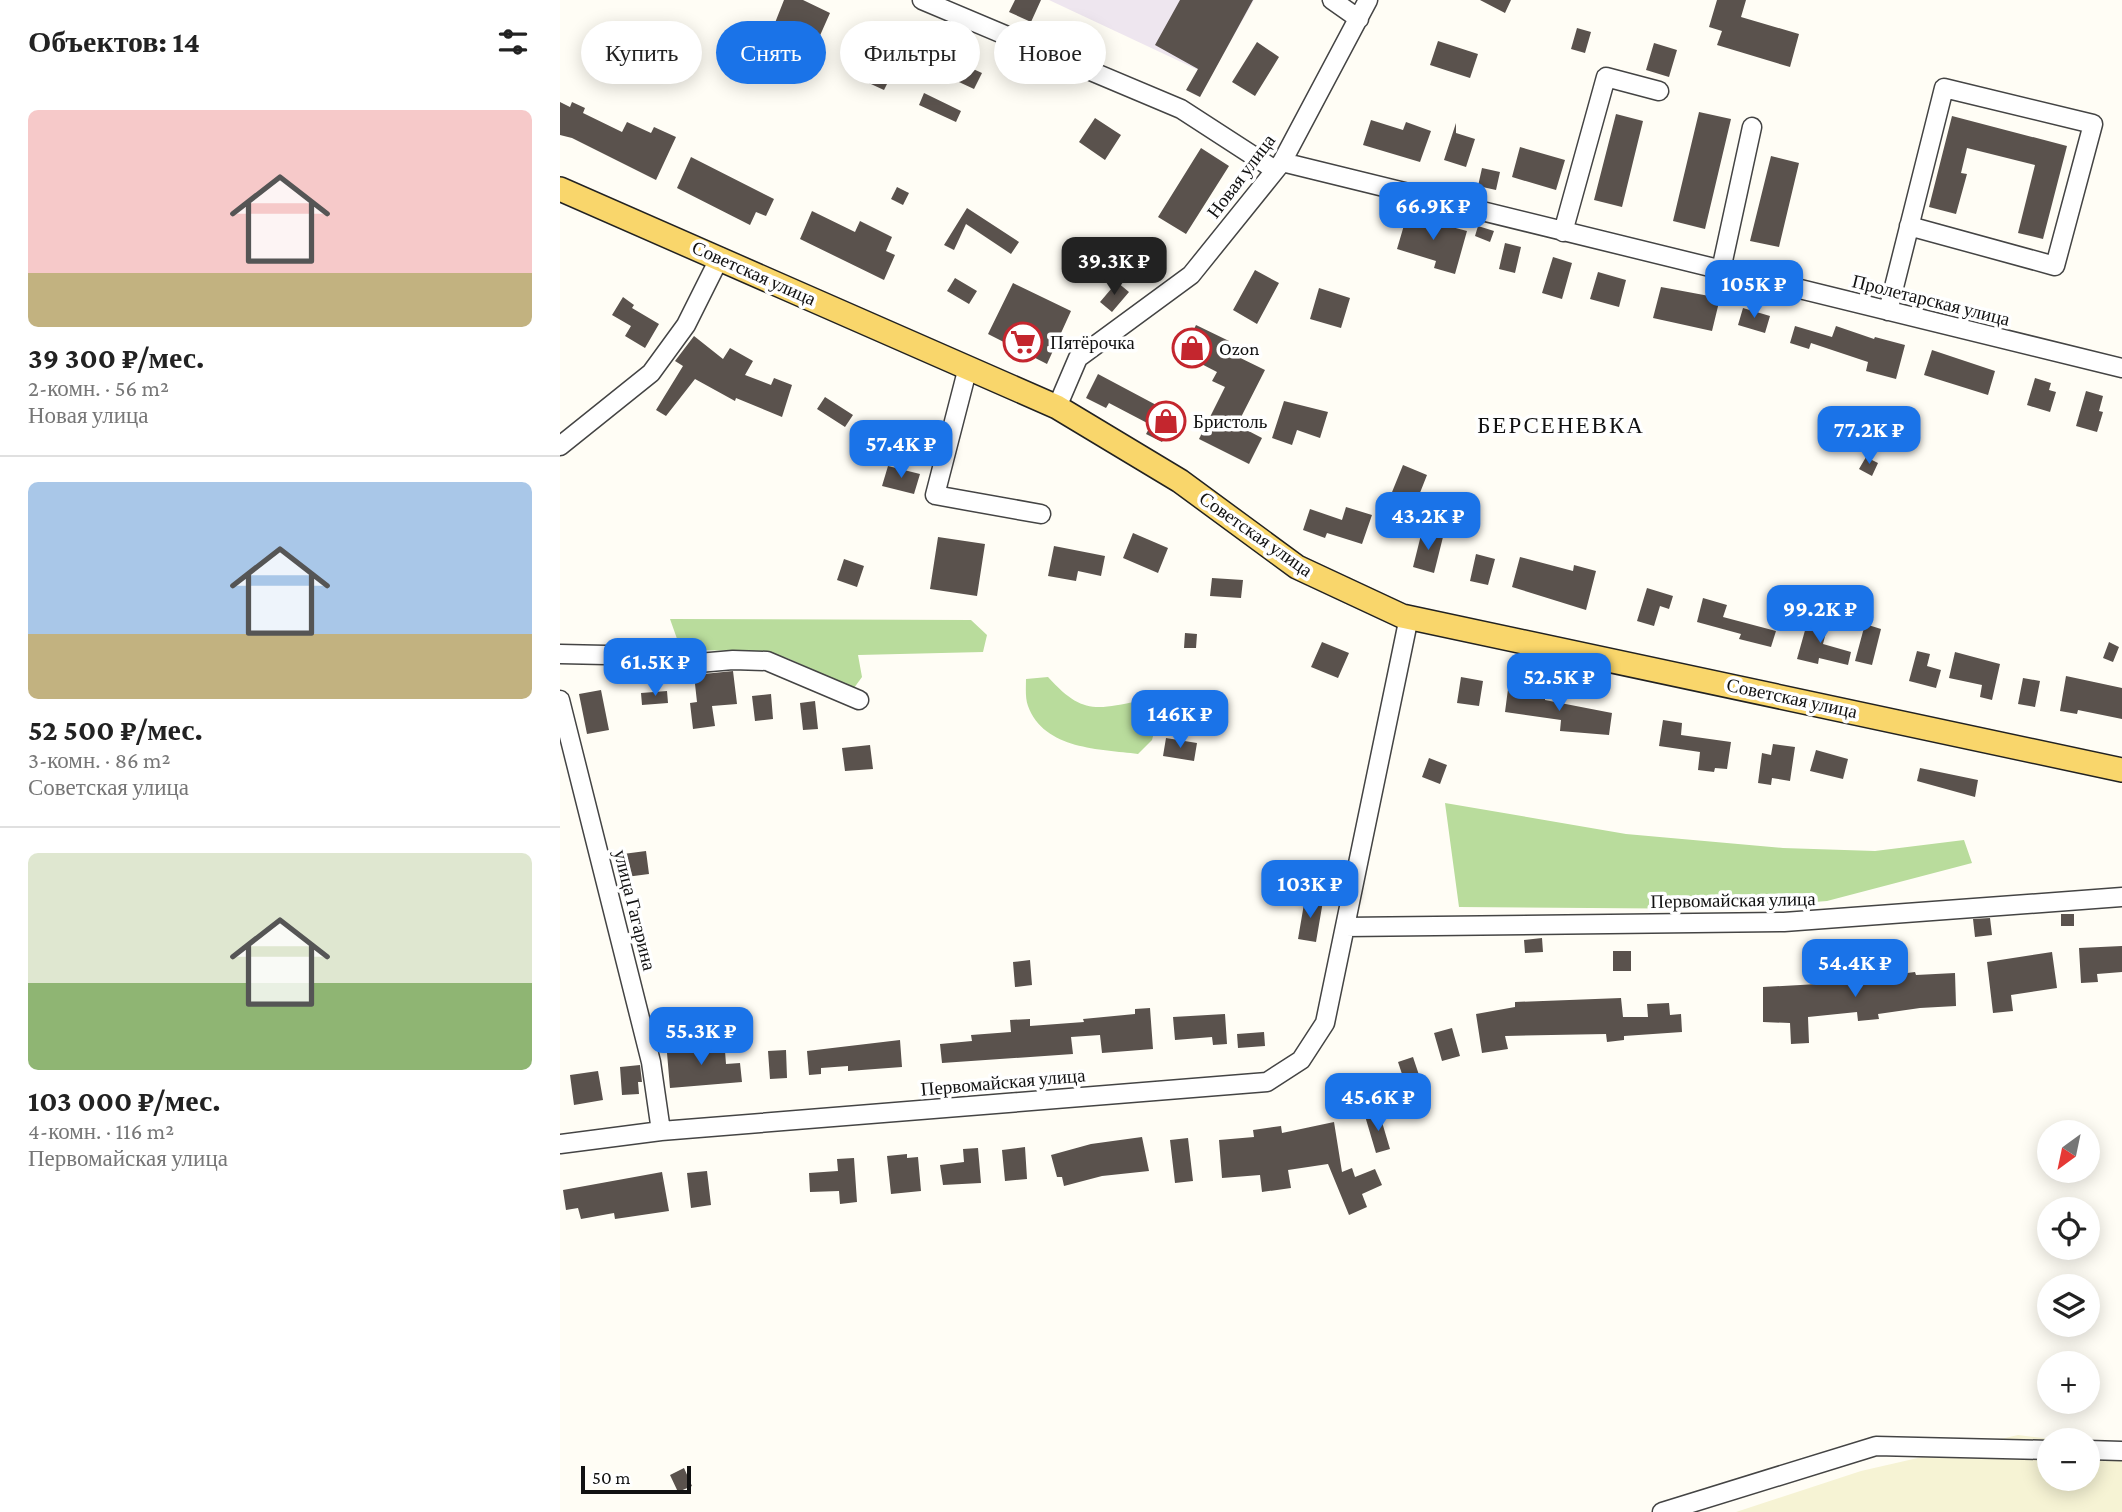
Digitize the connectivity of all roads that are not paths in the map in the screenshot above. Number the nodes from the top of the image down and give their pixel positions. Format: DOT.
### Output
graph roads {
  1 [pos="922,0"];
  2 [pos="1368,0"];
  3 [pos="1338,2"];
  4 [pos="1359,19"];
  5 [pos="1659,91"];
  6 [pos="1752,127"];
  7 [pos="1278,166"];
  8 [pos="560,189"];
  9 [pos="1909,226"];
  10 [pos="1563,232"];
  11 [pos="720,257"];
  12 [pos="1721,270"];
  13 [pos="1888,311"];
  14 [pos="968,367"];
  15 [pos="2122,368"];
  16 [pos="1057,407"];
  17 [pos="560,446"];
  18 [pos="1041,514"];
  19 [pos="1409,617"];
  20 [pos="560,654"];
  21 [pos="560,700"];
  22 [pos="859,700"];
  23 [pos="2122,770"];
  24 [pos="2122,897"];
  25 [pos="1345,927"];
  26 [pos="661,1132"];
  27 [pos="560,1144"];
  28 [pos="2037,1450"];
  29 [pos="2100,1450"];
  30 [pos="2122,1451"];
  31 [pos="1662,1512"];
  1 -- 7 [label="street, Пролетарская улица"];
  2 -- 4 [label="street, Новая улица"];
  3 -- 4 [label="street"];
  4 -- 7 [label="street, Новая улица"];
  5 -- 10 [label="street"];
  6 -- 12 [label="street"];
  7 -- 10 [label="street, Пролетарская улица"];
  7 -- 16 [label="street, Новая улица"];
  8 -- 11 [label="main road, Советская улица"];
  9 -- 9 [label="street"];
  9 -- 13 [label="street"];
  10 -- 12 [label="street, Пролетарская улица"];
  11 -- 14 [label="main road, Советская улица"];
  11 -- 17 [label="street"];
  12 -- 13 [label="street, Пролетарская улица"];
  13 -- 15 [label="street, Пролетарская улица"];
  14 -- 16 [label="main road, Советская улица"];
  14 -- 18 [label="street"];
  16 -- 19 [label="main road, Советская улица"];
  19 -- 23 [label="main road, Советская улица"];
  19 -- 25 [label="street, Первомайская улица"];
  20 -- 22 [label="street"];
  21 -- 26 [label="street, улица Гагарина"];
  24 -- 25 [label="street, Первомайская улица"];
  25 -- 26 [label="street, Первомайская улица"];
  26 -- 27 [label="street, Первомайская улица"];
  28 -- 31 [label="street"];
  29 -- 30 [label="street"];
}
